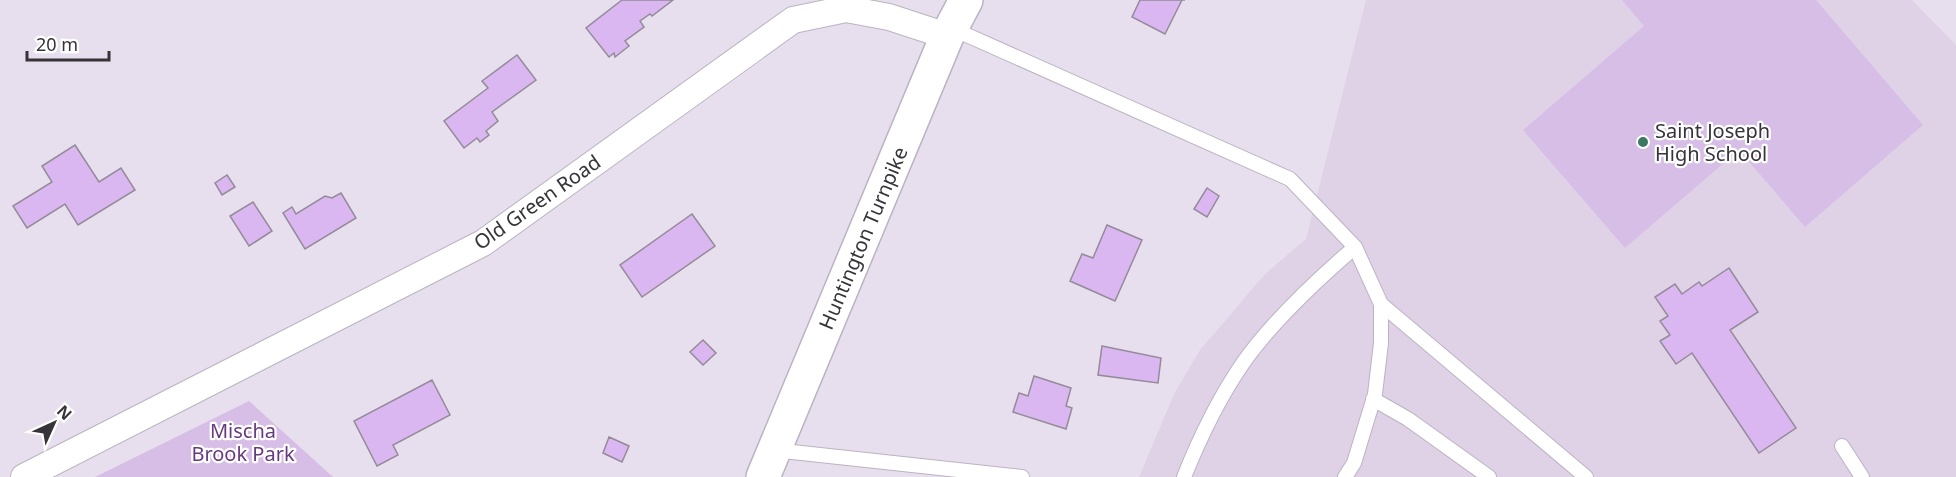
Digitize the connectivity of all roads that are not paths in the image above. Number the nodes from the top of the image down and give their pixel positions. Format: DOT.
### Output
graph roads {
  1 [pos="955,21"];
  2 [pos="1355,247"];
  3 [pos="1381,304"];
  4 [pos="1373,399"];
  5 [pos="1842,446"];
  6 [pos="768,464"];
  7 [pos="24,477"];
  8 [pos="1022,477"];
  9 [pos="1184,477"];
  10 [pos="1345,477"];
  11 [pos="1489,477"];
  12 [pos="1586,477"];
  13 [pos="1862,477"];
  1 -- 2 [label="lane"];
  1 -- 6 [label="main road, Huntington Turnpike"];
  1 -- 7 [label="street, Old Green Road"];
  2 -- 3 [label="lane"];
  2 -- 9 [label="lane"];
  3 -- 4 [label="lane"];
  3 -- 12 [label="lane"];
  4 -- 10 [label="lane"];
  4 -- 11 [label="lane"];
  5 -- 13 [label="lane"];
  6 -- 8 [label="lane"];
}
